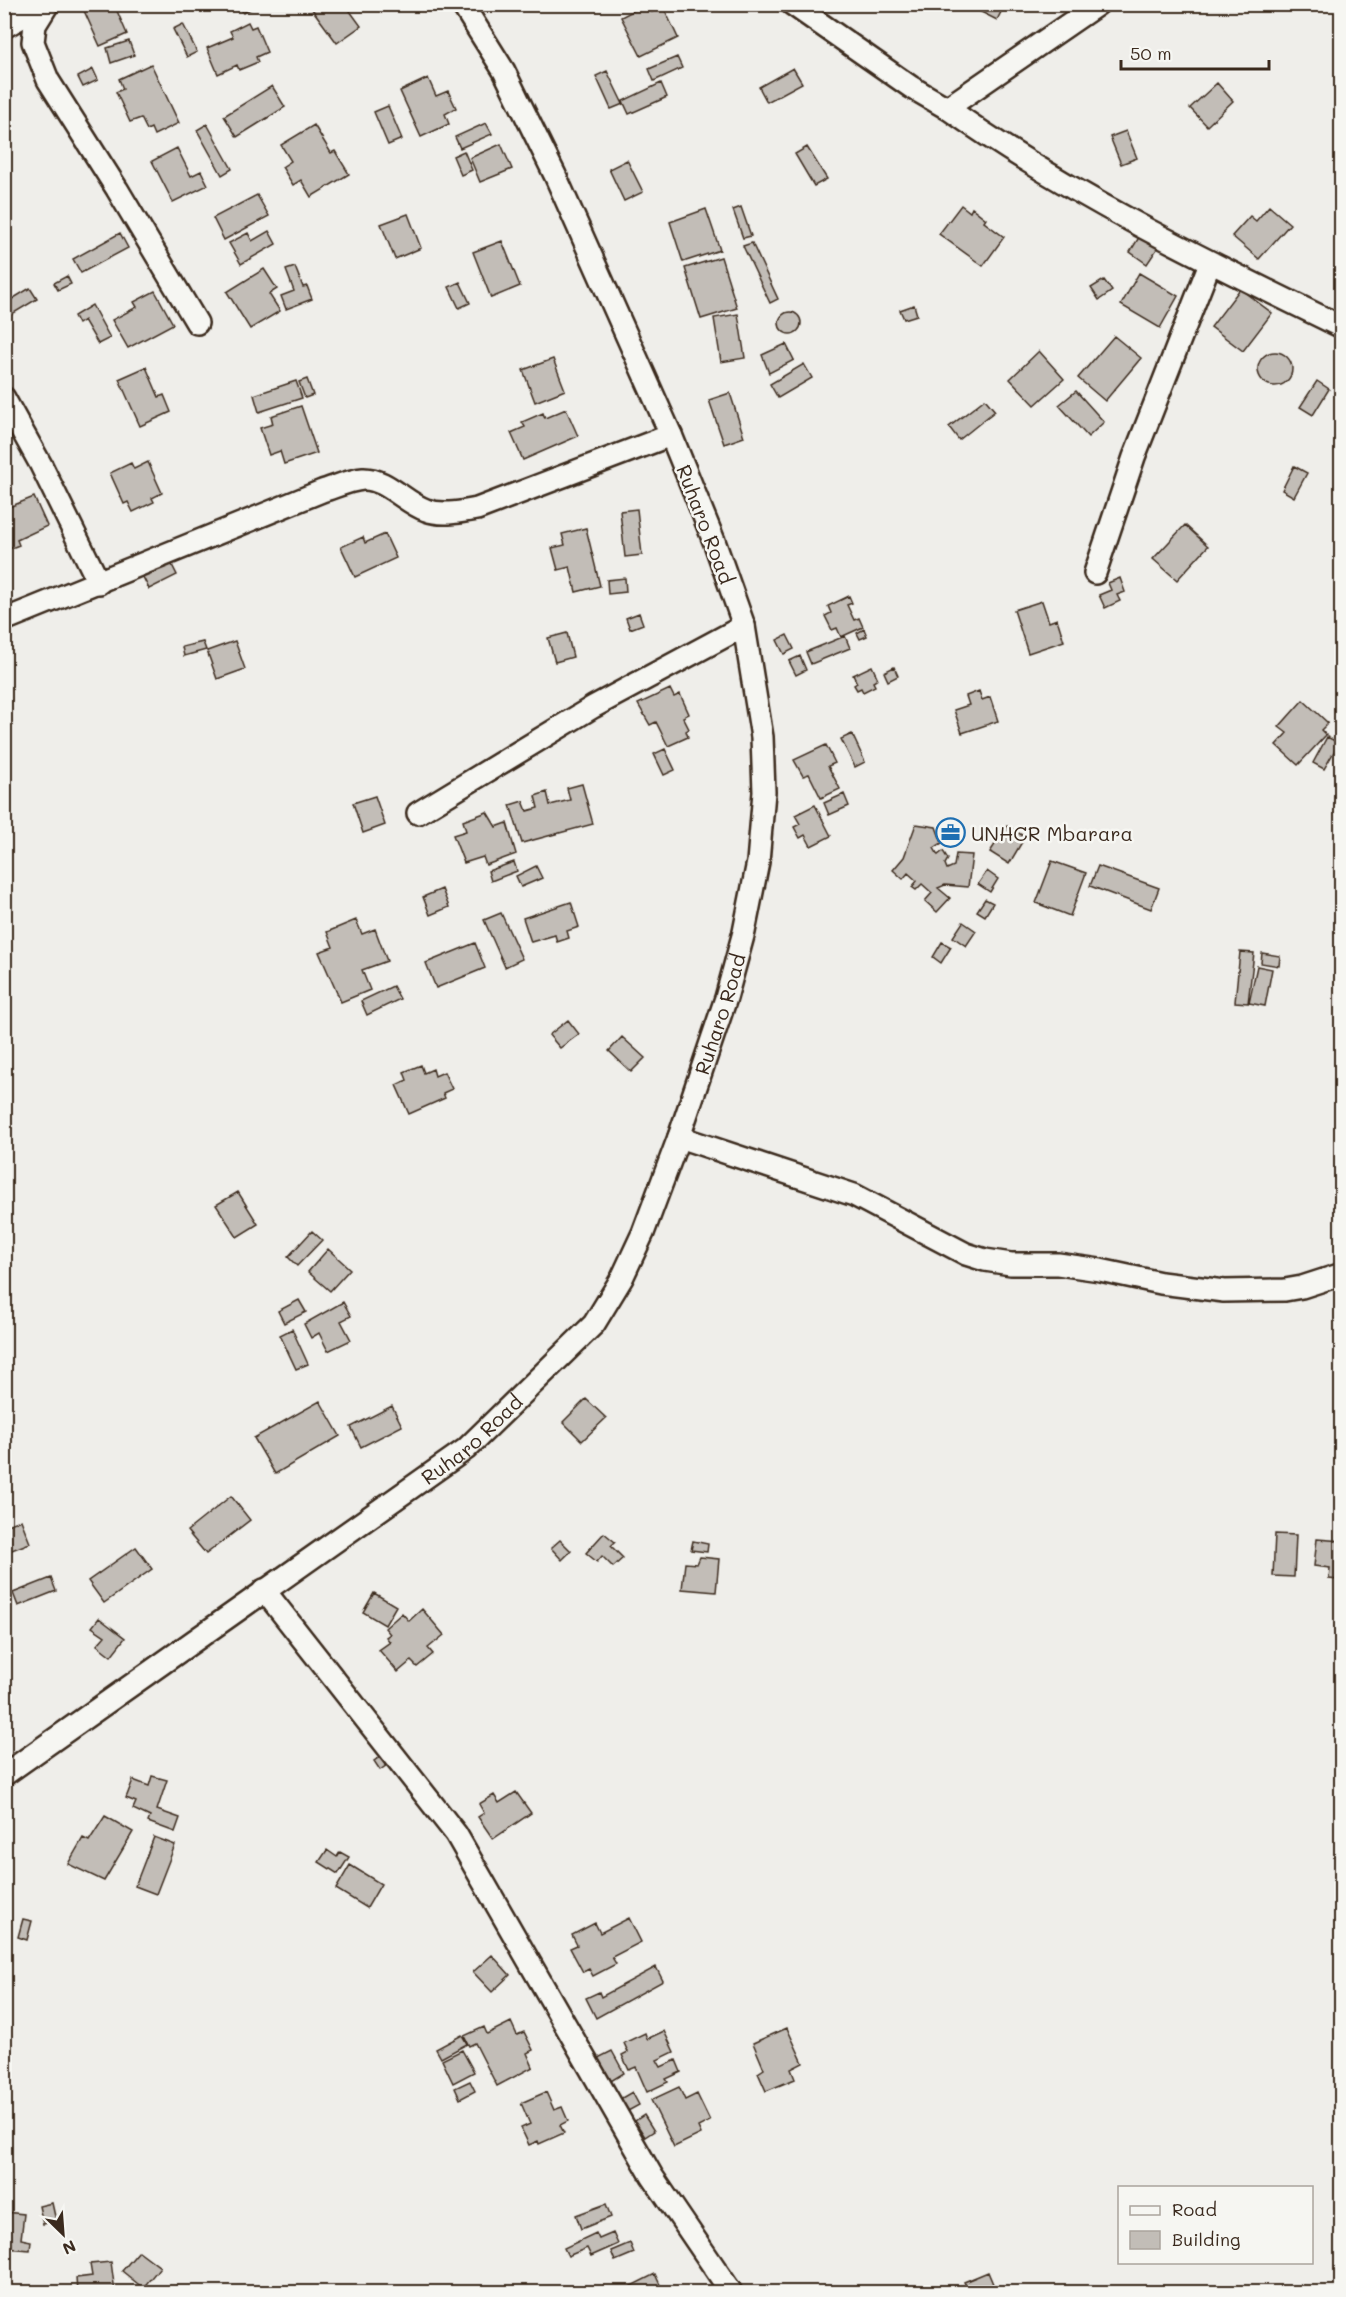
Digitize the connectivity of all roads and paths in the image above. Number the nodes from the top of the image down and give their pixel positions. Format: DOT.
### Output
graph roads {
  1 [pos="46,4"];
  2 [pos="462,4"];
  3 [pos="792,4"];
  4 [pos="1098,4"];
  5 [pos="4,27"];
  6 [pos="947,108"];
  7 [pos="1210,263"];
  8 [pos="197,323"];
  9 [pos="1341,327"];
  10 [pos="4,398"];
  11 [pos="671,435"];
  12 [pos="1095,573"];
  13 [pos="99,583"];
  14 [pos="4,620"];
  15 [pos="744,626"];
  16 [pos="418,813"];
  17 [pos="679,1137"];
  18 [pos="1341,1274"];
  19 [pos="264,1590"];
  20 [pos="4,1775"];
  21 [pos="732,2292"];
  1 -- 5 [label="street"];
  1 -- 8 [label="street"];
  2 -- 11 [label="street, Ruharo Road"];
  3 -- 6 [label="street"];
  4 -- 6 [label="street"];
  6 -- 7 [label="street"];
  7 -- 9 [label="street"];
  7 -- 12 [label="street"];
  10 -- 13 [label="street"];
  11 -- 13 [label="street"];
  11 -- 15 [label="street, Ruharo Road"];
  13 -- 14 [label="street"];
  15 -- 16 [label="street"];
  15 -- 17 [label="street, Ruharo Road"];
  17 -- 18 [label="street"];
  17 -- 19 [label="street, Ruharo Road"];
  19 -- 20 [label="street, Ruharo Road"];
  19 -- 21 [label="street"];
}
